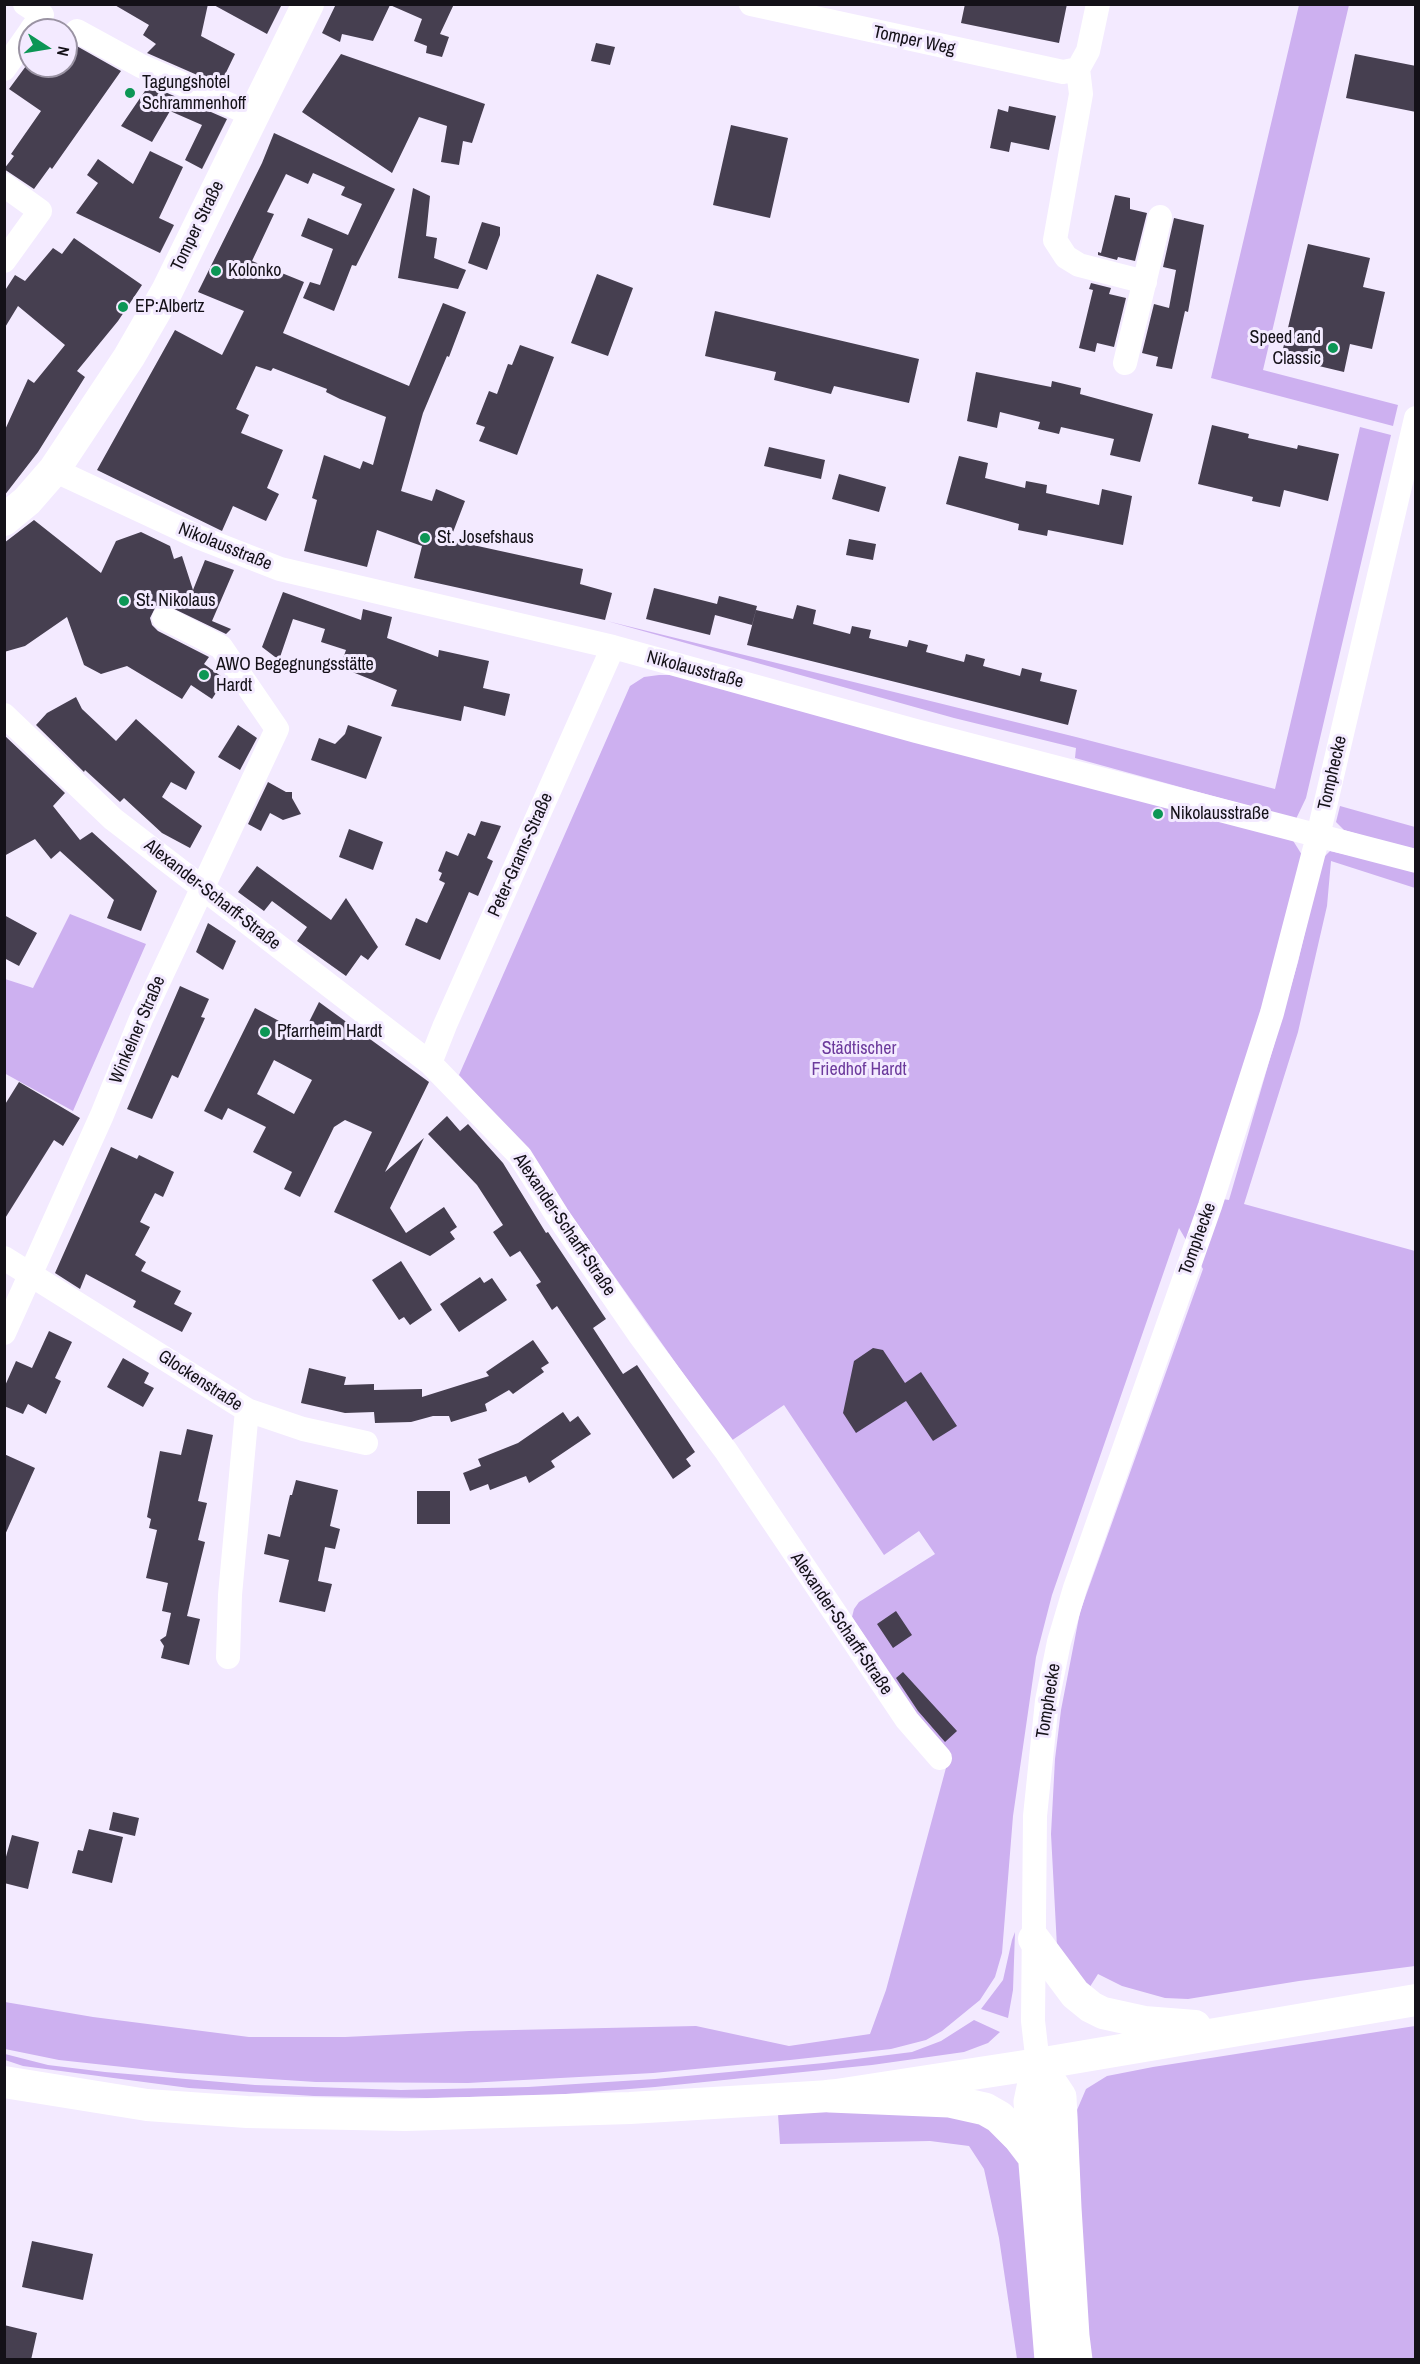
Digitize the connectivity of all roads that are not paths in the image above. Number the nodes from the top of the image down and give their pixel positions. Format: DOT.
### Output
graph roads {
  1 [pos="25,4"];
  2 [pos="308,4"];
  3 [pos="751,4"];
  4 [pos="1098,4"];
  5 [pos="800,10"];
  6 [pos="40,18"];
  7 [pos="78,32"];
  8 [pos="18,49"];
  9 [pos="4,69"];
  10 [pos="1078,69"];
  11 [pos="253,115"];
  12 [pos="4,185"];
  13 [pos="1160,217"];
  14 [pos="4,261"];
  15 [pos="1145,282"];
  16 [pos="1125,363"];
  17 [pos="1416,418"];
  18 [pos="54,470"];
  19 [pos="4,520"];
  20 [pos="164,618"];
  21 [pos="613,647"];
  22 [pos="4,716"];
  23 [pos="1318,836"];
  24 [pos="1416,861"];
  25 [pos="202,887"];
  26 [pos="430,1063"];
  27 [pos="4,1258"];
  28 [pos="31,1274"];
  29 [pos="4,1333"];
  30 [pos="248,1410"];
  31 [pos="366,1443"];
  32 [pos="228,1657"];
  33 [pos="940,1758"];
  34 [pos="1034,1939"];
  35 [pos="1416,2000"];
  36 [pos="1243,2030"];
  37 [pos="1038,2064"];
  38 [pos="4,2082"];
  39 [pos="830,2096"];
  40 [pos="1035,2158"];
  41 [pos="1052,2360"];
  42 [pos="1076,2360"];
  1 -- 6 [label="street"];
  2 -- 11 [label="main road, Tomper Straße"];
  3 -- 5 [label="street, Tomper Weg"];
  4 -- 10 [label="street"];
  5 -- 10 [label="street, Tomper Weg"];
  7 -- 11 [label="street"];
  8 -- 9 [label="street"];
  10 -- 15 [label="street"];
  11 -- 18 [label="main road, Tomper Straße"];
  12 -- 14 [label="street"];
  13 -- 15 [label="street"];
  15 -- 16 [label="street"];
  17 -- 23 [label="street, Tomphecke"];
  18 -- 19 [label="main road, Tomper Straße"];
  18 -- 21 [label="street, Nikolausstraße"];
  20 -- 25 [label="street, Winkelner Straße"];
  21 -- 23 [label="street, Nikolausstraße"];
  21 -- 26 [label="street, Peter-Grams-Straße"];
  22 -- 25 [label="street, Alexander-Scharff-Straße"];
  23 -- 24 [label="street, Nikolausstraße"];
  23 -- 34 [label="street, Tomphecke"];
  25 -- 26 [label="street, Alexander-Scharff-Straße"];
  25 -- 28 [label="street, Winkelner Straße"];
  26 -- 33 [label="street, Alexander-Scharff-Straße"];
  27 -- 28 [label="street, Glockenstraße"];
  28 -- 29 [label="street, Winkelner Straße"];
  28 -- 30 [label="street, Glockenstraße"];
  30 -- 31 [label="street"];
  30 -- 32 [label="street, Glockenstraße"];
  34 -- 36 [label="main road"];
  34 -- 37 [label="street, Tomphecke"];
  35 -- 36 [label="main road"];
  36 -- 37 [label="main road"];
  37 -- 39 [label="main road"];
  37 -- 40 [label="highway"];
  37 -- 42 [label="highway"];
  38 -- 39 [label="main road"];
  39 -- 40 [label="highway"];
  40 -- 41 [label="highway"];
}
